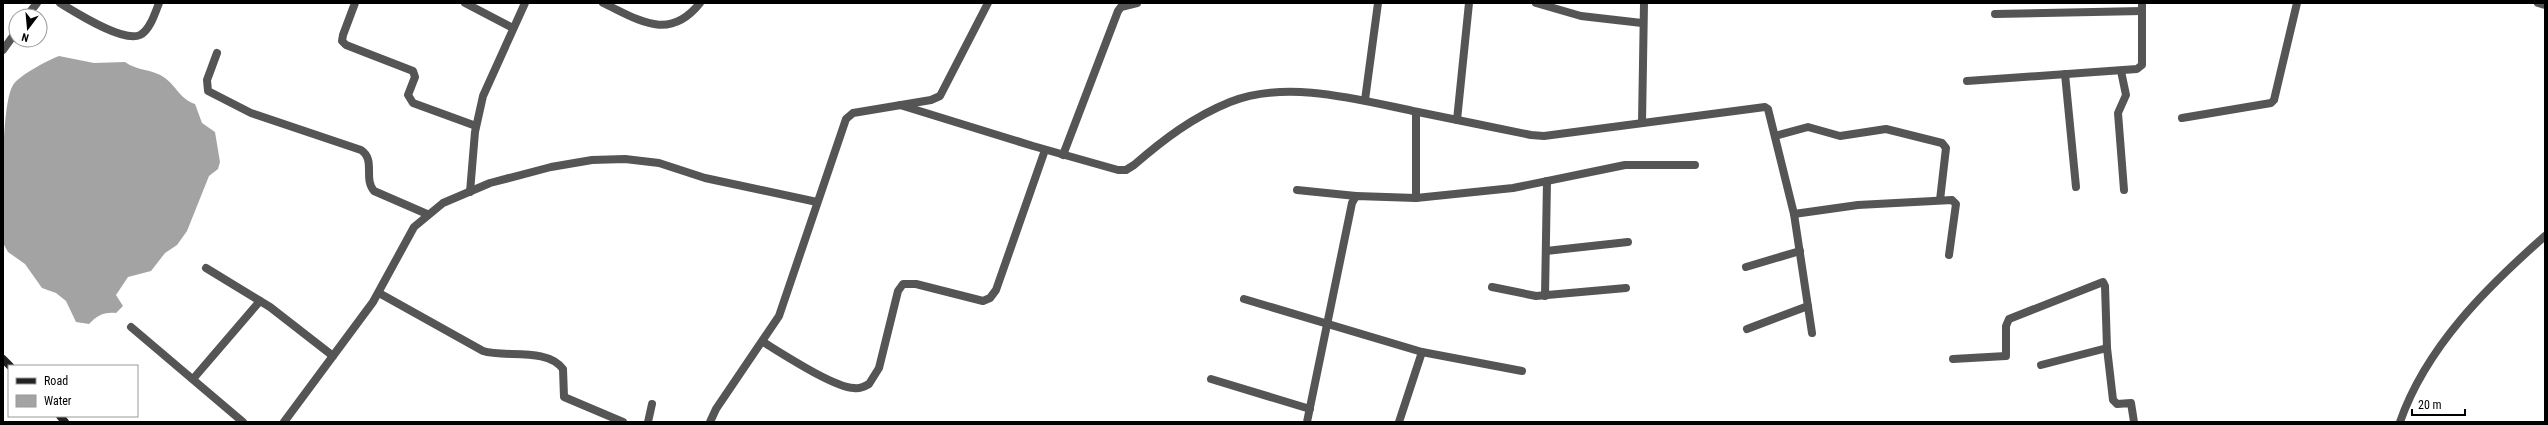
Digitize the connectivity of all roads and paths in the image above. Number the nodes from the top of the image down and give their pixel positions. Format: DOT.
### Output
graph roads {
  1 [pos="60,3"];
  2 [pos="159,3"];
  3 [pos="355,3"];
  4 [pos="465,3"];
  5 [pos="525,3"];
  6 [pos="603,3"];
  7 [pos="700,3"];
  8 [pos="988,3"];
  9 [pos="1137,3"];
  10 [pos="1378,3"];
  11 [pos="1468,3"];
  12 [pos="1536,3"];
  13 [pos="1644,3"];
  14 [pos="2297,3"];
  15 [pos="2538,3"];
  16 [pos="2545,5"];
  17 [pos="2142,7"];
  18 [pos="1995,14"];
  19 [pos="1642,23"];
  20 [pos="513,28"];
  21 [pos="217,53"];
  22 [pos="2121,71"];
  23 [pos="2065,74"];
  24 [pos="1967,81"];
  25 [pos="1365,100"];
  26 [pos="900,105"];
  27 [pos="1416,112"];
  28 [pos="2182,118"];
  29 [pos="1457,120"];
  30 [pos="1642,123"];
  31 [pos="476,126"];
  32 [pos="1775,136"];
  33 [pos="1045,150"];
  34 [pos="1063,155"];
  35 [pos="1695,165"];
  36 [pos="1547,181"];
  37 [pos="2076,186"];
  38 [pos="1297,190"];
  39 [pos="2124,190"];
  40 [pos="470,192"];
  41 [pos="1356,196"];
  42 [pos="1416,198"];
  43 [pos="1940,200"];
  44 [pos="817,202"];
  45 [pos="427,214"];
  46 [pos="1794,214"];
  47 [pos="2545,236"];
  48 [pos="1628,242"];
  49 [pos="1546,251"];
  50 [pos="1800,251"];
  51 [pos="1949,255"];
  52 [pos="1746,267"];
  53 [pos="206,268"];
  54 [pos="1492,287"];
  55 [pos="1626,288"];
  56 [pos="379,293"];
  57 [pos="1545,296"];
  58 [pos="1244,299"];
  59 [pos="260,300"];
  60 [pos="1808,306"];
  61 [pos="1327,324"];
  62 [pos="130,327"];
  63 [pos="1747,329"];
  64 [pos="1812,333"];
  65 [pos="763,342"];
  66 [pos="2107,348"];
  67 [pos="1422,352"];
  68 [pos="334,356"];
  69 [pos="1953,359"];
  70 [pos="2042,365"];
  71 [pos="1522,371"];
  72 [pos="193,379"];
  73 [pos="1211,379"];
  74 [pos="652,404"];
  75 [pos="1310,409"];
  76 [pos="243,422"];
  77 [pos="284,422"];
  78 [pos="623,422"];
  79 [pos="648,422"];
  80 [pos="710,422"];
  81 [pos="1307,422"];
  82 [pos="1399,422"];
  83 [pos="2134,422"];
  84 [pos="2400,422"];
  1 -- 2 [label="street"];
  3 -- 31 [label="street"];
  4 -- 20 [label="street"];
  5 -- 20 [label="street"];
  6 -- 7 [label="street"];
  8 -- 26 [label="street"];
  9 -- 34 [label="street"];
  10 -- 25 [label="street"];
  11 -- 29 [label="street"];
  12 -- 19 [label="street"];
  13 -- 19 [label="street"];
  14 -- 28 [label="street"];
  15 -- 16 [label="street"];
  17 -- 18 [label="street"];
  17 -- 22 [label="street"];
  19 -- 30 [label="street"];
  20 -- 31 [label="street"];
  21 -- 45 [label="street"];
  22 -- 23 [label="street"];
  22 -- 39 [label="street"];
  23 -- 24 [label="street"];
  23 -- 37 [label="street"];
  25 -- 27 [label="street"];
  25 -- 34 [label="street"];
  26 -- 33 [label="street"];
  26 -- 44 [label="street"];
  27 -- 29 [label="street"];
  27 -- 42 [label="street"];
  29 -- 30 [label="street"];
  30 -- 32 [label="street"];
  31 -- 40 [label="street"];
  32 -- 43 [label="street"];
  32 -- 46 [label="street"];
  33 -- 34 [label="street"];
  33 -- 65 [label="street"];
  35 -- 36 [label="street"];
  36 -- 42 [label="street"];
  36 -- 49 [label="street"];
  38 -- 41 [label="street"];
  40 -- 44 [label="street"];
  40 -- 45 [label="street"];
  41 -- 42 [label="street"];
  41 -- 61 [label="street"];
  43 -- 46 [label="street"];
  43 -- 51 [label="street"];
  44 -- 65 [label="street"];
  45 -- 56 [label="street"];
  46 -- 50 [label="street"];
  47 -- 84 [label="street"];
  48 -- 49 [label="street"];
  49 -- 57 [label="street"];
  50 -- 52 [label="street"];
  50 -- 60 [label="street"];
  53 -- 59 [label="street"];
  54 -- 57 [label="street"];
  55 -- 57 [label="street"];
  56 -- 68 [label="street"];
  56 -- 78 [label="street"];
  58 -- 61 [label="street"];
  59 -- 68 [label="street"];
  59 -- 72 [label="street"];
  60 -- 63 [label="street"];
  60 -- 64 [label="street"];
  61 -- 67 [label="street"];
  61 -- 75 [label="street"];
  62 -- 72 [label="street"];
  65 -- 80 [label="street"];
  66 -- 69 [label="street"];
  66 -- 70 [label="street"];
  66 -- 83 [label="street"];
  67 -- 71 [label="street"];
  67 -- 82 [label="street"];
  68 -- 77 [label="street"];
  72 -- 76 [label="street"];
  73 -- 75 [label="street"];
  74 -- 79 [label="street"];
  75 -- 81 [label="street"];
}
